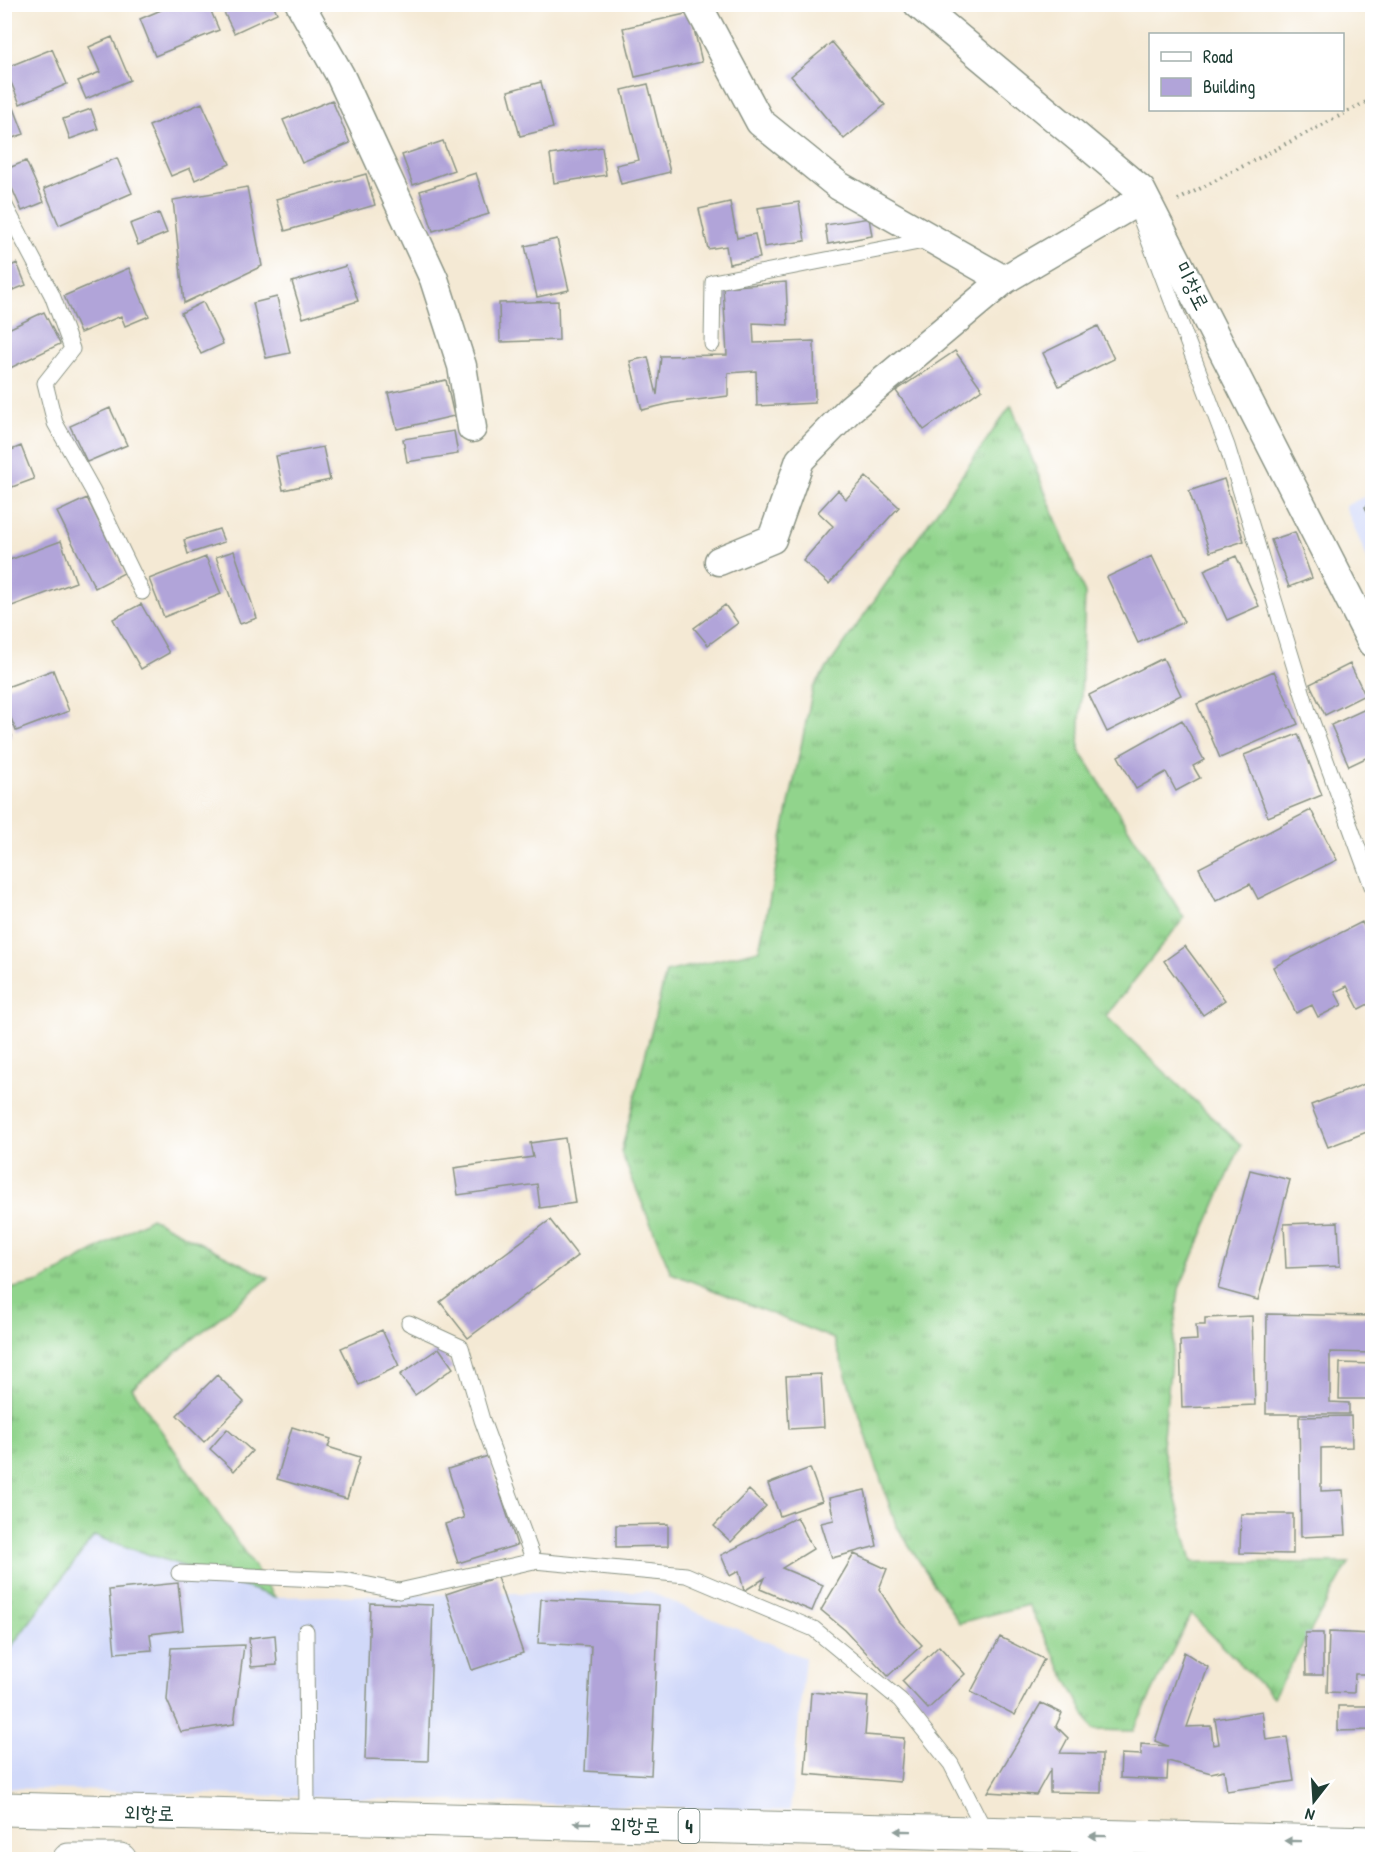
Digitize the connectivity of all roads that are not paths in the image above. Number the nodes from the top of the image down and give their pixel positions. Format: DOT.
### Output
graph roads {
  1 [pos="300,4"];
  2 [pos="697,4"];
  3 [pos="918,4"];
  4 [pos="4,204"];
  5 [pos="1144,208"];
  6 [pos="932,239"];
  7 [pos="1004,280"];
  8 [pos="711,344"];
  9 [pos="472,428"];
  10 [pos="719,561"];
  11 [pos="142,592"];
  12 [pos="1366,614"];
  13 [pos="1372,643"];
  14 [pos="1372,886"];
  15 [pos="408,1323"];
  16 [pos="534,1562"];
  17 [pos="179,1573"];
  18 [pos="306,1631"];
  19 [pos="4,1809"];
  20 [pos="308,1816"];
  21 [pos="986,1833"];
  22 [pos="1372,1843"];
  23 [pos="69,1860"];
  24 [pos="120,1860"];
  1 -- 9 [label="street"];
  2 -- 6 [label="street"];
  3 -- 5 [label="street, 미창로"];
  4 -- 11 [label="lane"];
  5 -- 7 [label="street"];
  5 -- 12 [label="street, 미창로"];
  5 -- 14 [label="lane"];
  6 -- 7 [label="street"];
  6 -- 8 [label="lane"];
  7 -- 10 [label="street"];
  12 -- 13 [label="street, 미창로"];
  15 -- 16 [label="lane"];
  16 -- 17 [label="lane"];
  16 -- 21 [label="lane"];
  18 -- 20 [label="lane"];
  19 -- 20 [label="main road, 외항로 / 4"];
  21 -- 20 [label="main road, 외항로 / 4, one-way"];
  22 -- 21 [label="main road, 외항로 / 4, one-way"];
  23 -- 24 [label="main road"];
}
